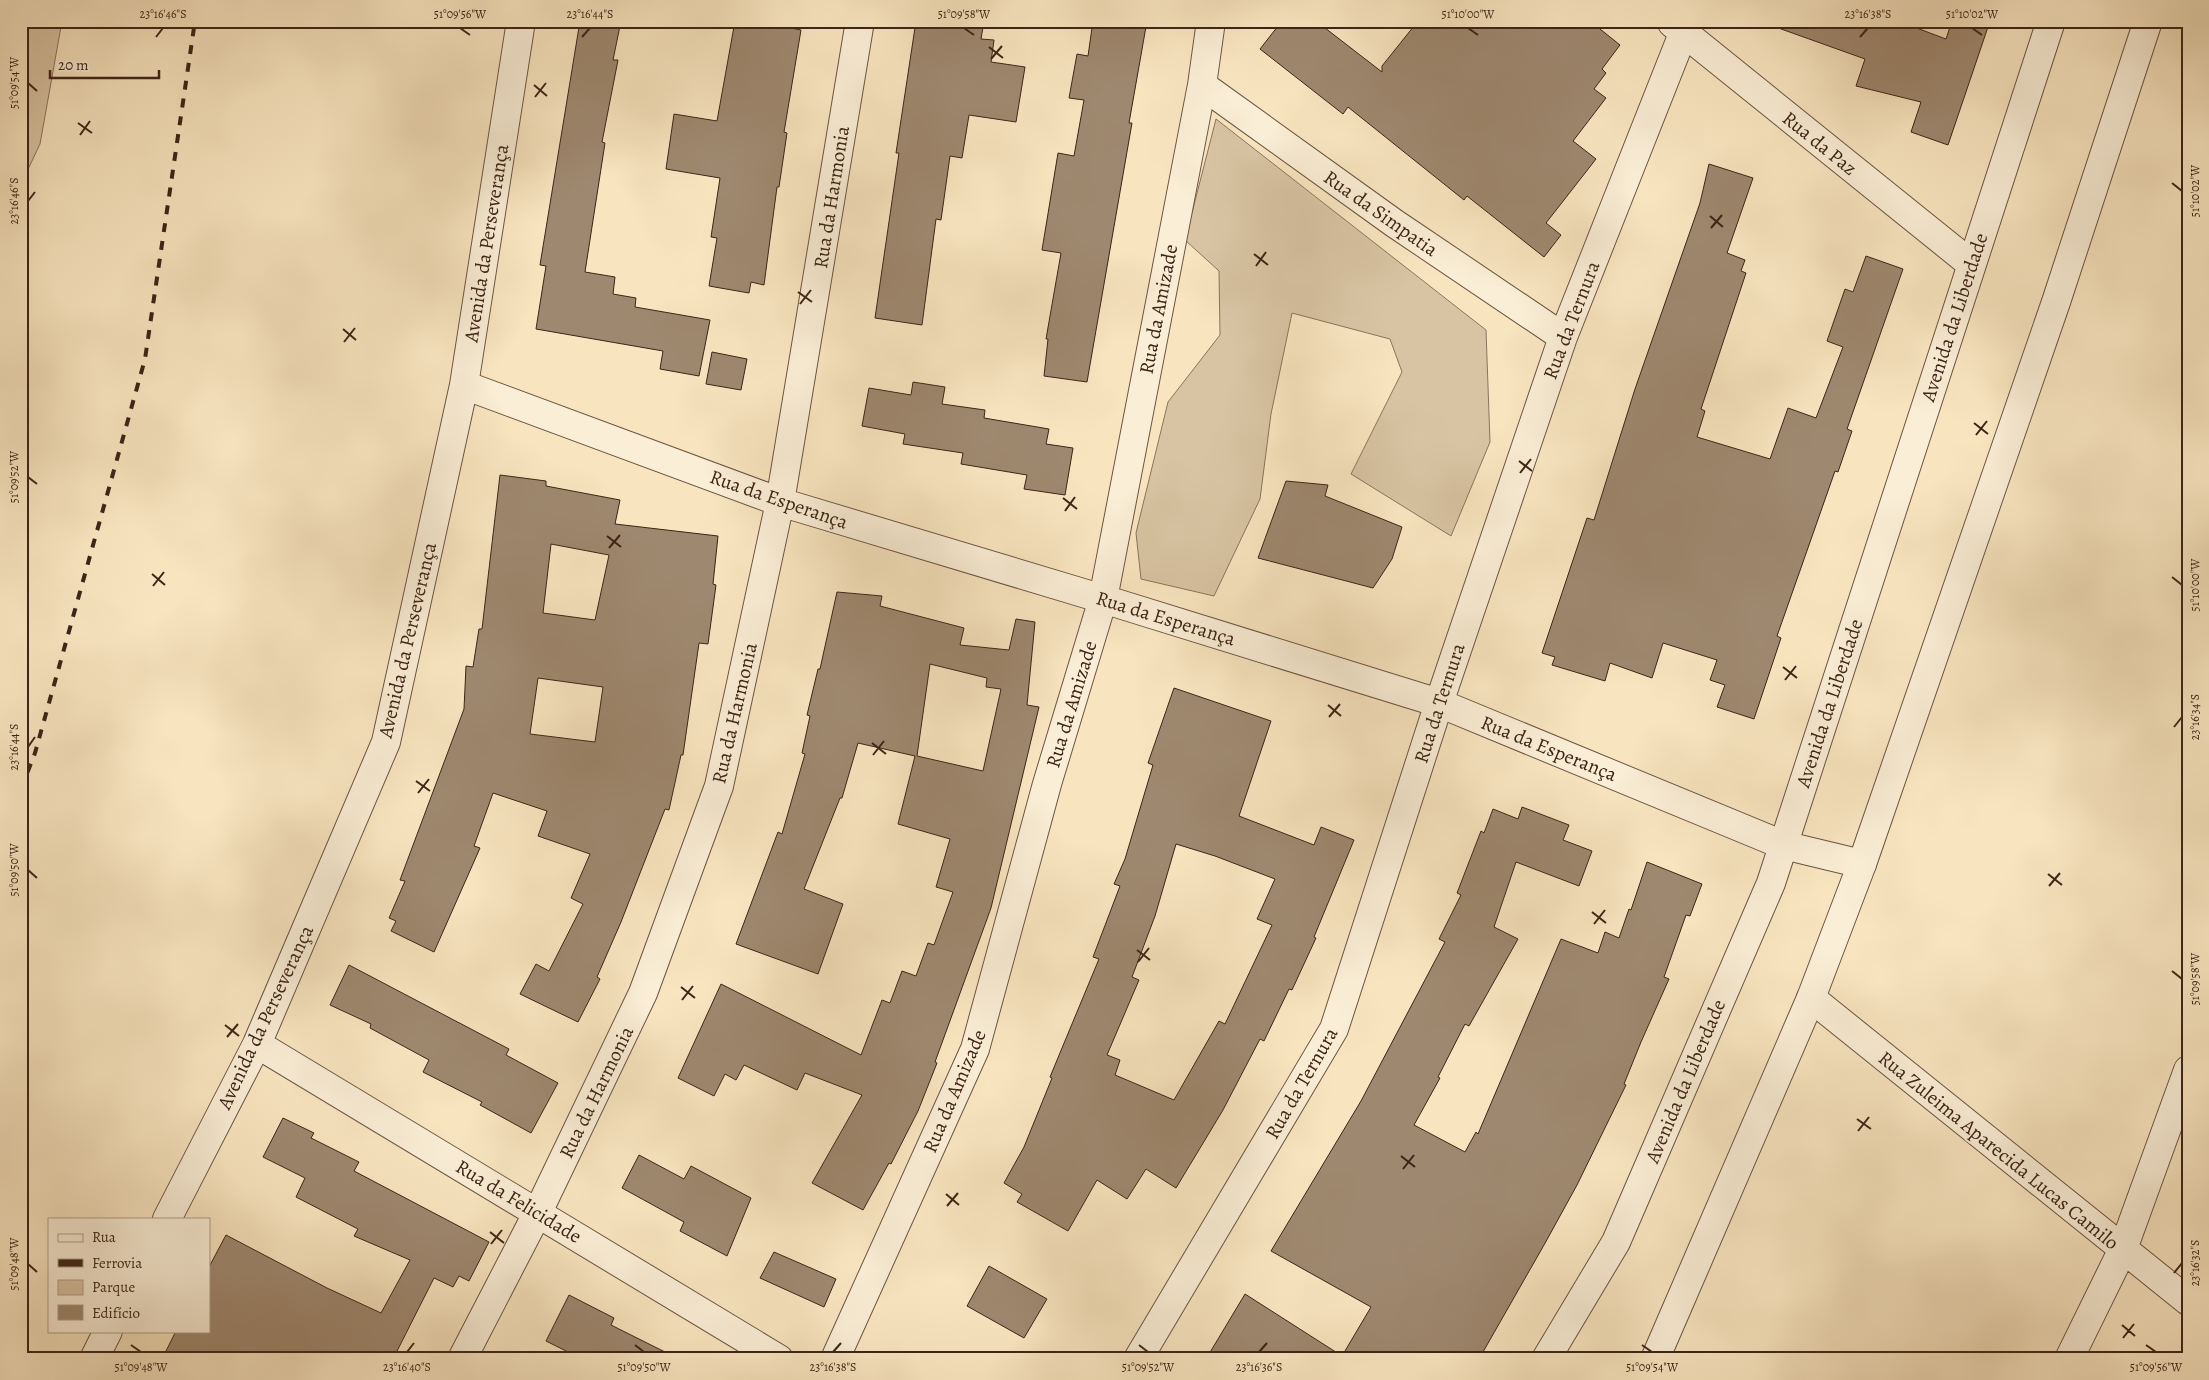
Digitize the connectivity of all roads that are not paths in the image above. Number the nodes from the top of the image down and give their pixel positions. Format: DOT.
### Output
graph roads {
  1 [pos="521,21"];
  2 [pos="860,21"];
  3 [pos="1211,21"];
  4 [pos="2051,21"];
  5 [pos="2148,21"];
  6 [pos="1680,25"];
  7 [pos="1202,85"];
  8 [pos="1970,264"];
  9 [pos="1563,337"];
  10 [pos="464,385"];
  11 [pos="780,502"];
  12 [pos="1103,599"];
  13 [pos="1439,703"];
  14 [pos="1783,845"];
  15 [pos="1862,864"];
  16 [pos="1811,998"];
  17 [pos="257,1044"];
  18 [pos="2188,1070"];
  19 [pos="538,1212"];
  20 [pos="167,1218"];
  21 [pos="2123,1249"];
  22 [pos="2188,1301"];
  23 [pos="108,1332"];
  24 [pos="94,1359"];
  25 [pos="462,1359"];
  26 [pos="779,1359"];
  27 [pos="835,1359"];
  28 [pos="1138,1359"];
  29 [pos="1546,1359"];
  30 [pos="1655,1359"];
  31 [pos="2069,1359"];
  1 -- 10 [label="street, Avenida da Perseverança"];
  2 -- 11 [label="street, Rua da Harmonia"];
  3 -- 7 [label="street, Rua da Amizade"];
  4 -- 8 [label="street, Avenida da Liberdade"];
  5 -- 15 [label="street"];
  6 -- 8 [label="street, Rua da Paz"];
  6 -- 9 [label="street, Rua da Ternura"];
  7 -- 9 [label="street, Rua da Simpatia"];
  7 -- 12 [label="street, Rua da Amizade"];
  8 -- 14 [label="street, Avenida da Liberdade"];
  9 -- 13 [label="street, Rua da Ternura"];
  10 -- 11 [label="street, Rua da Esperança"];
  10 -- 17 [label="street, Avenida da Perseverança"];
  11 -- 12 [label="street, Rua da Esperança"];
  11 -- 19 [label="street, Rua da Harmonia"];
  12 -- 13 [label="street, Rua da Esperança"];
  12 -- 27 [label="street, Rua da Amizade"];
  13 -- 14 [label="street, Rua da Esperança"];
  13 -- 28 [label="street, Rua da Ternura"];
  14 -- 15 [label="street, Rua da Esperança"];
  14 -- 29 [label="street, Avenida da Liberdade"];
  15 -- 16 [label="street"];
  16 -- 21 [label="street, Rua Zuleima Aparecida Lucas Camilo"];
  16 -- 30 [label="street"];
  17 -- 19 [label="street, Rua da Felicidade"];
  17 -- 20 [label="street, Avenida da Perseverança"];
  18 -- 21 [label="street"];
  19 -- 25 [label="street, Rua da Harmonia"];
  19 -- 26 [label="street, Rua da Felicidade"];
  21 -- 22 [label="street, Rua Zuleima Aparecida Lucas Camilo"];
  21 -- 31 [label="street"];
  23 -- 24 [label="street"];
}
